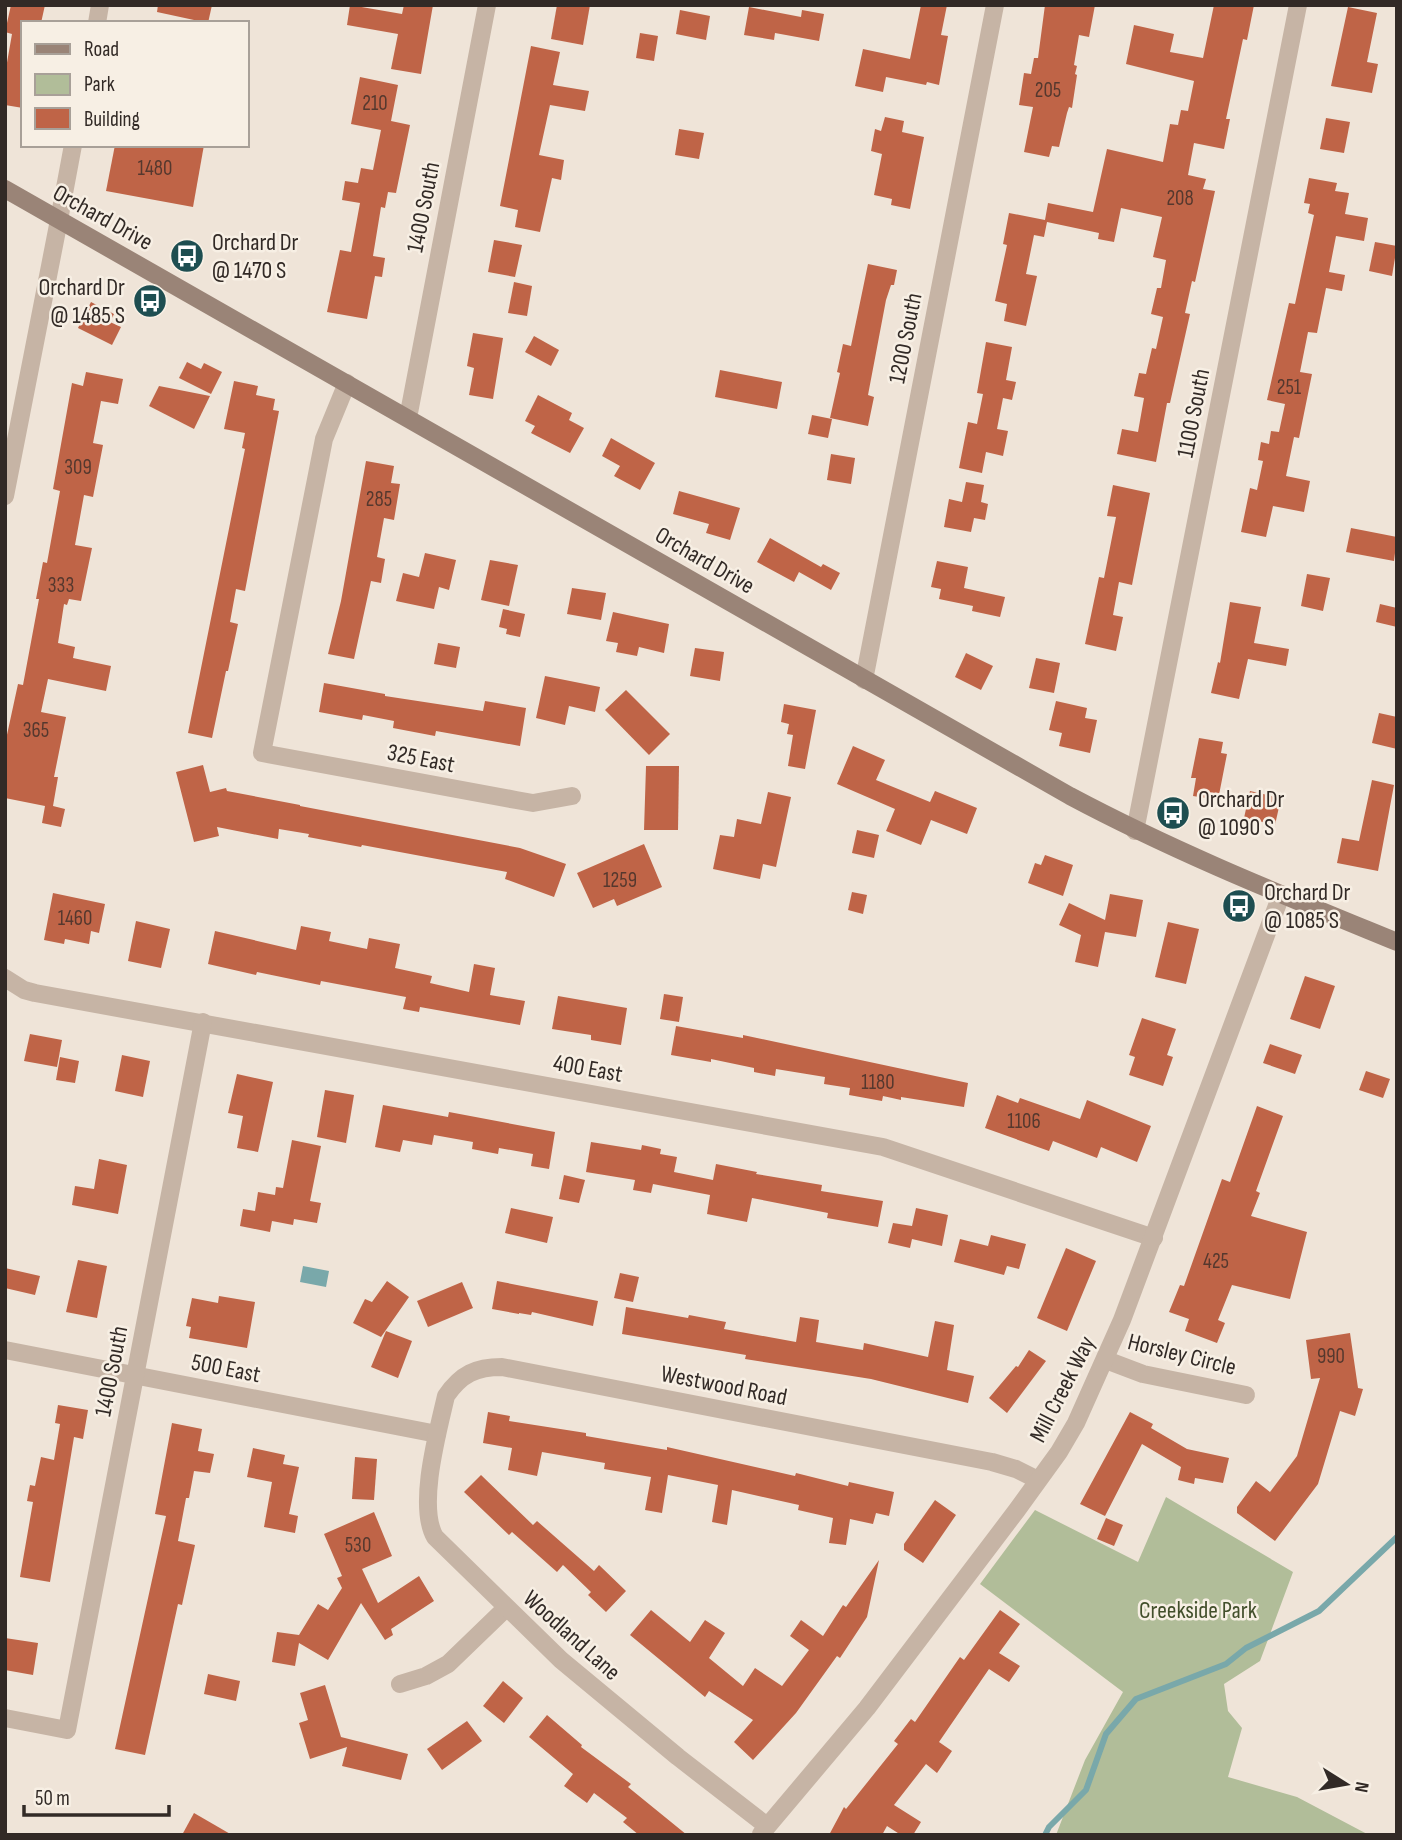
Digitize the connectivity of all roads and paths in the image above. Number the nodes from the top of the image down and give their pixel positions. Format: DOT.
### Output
graph roads {
  1 [pos="486,5"];
  2 [pos="995,5"];
  3 [pos="1298,5"];
  4 [pos="73,147"];
  5 [pos="5,189"];
  6 [pos="59,220"];
  7 [pos="347,383"];
  8 [pos="408,418"];
  9 [pos="5,496"];
  10 [pos="864,680"];
  11 [pos="572,796"];
  12 [pos="1135,831"];
  13 [pos="1281,895"];
  14 [pos="1397,942"];
  15 [pos="5,978"];
  16 [pos="203,1022"];
  17 [pos="1154,1238"];
  18 [pos="5,1350"];
  19 [pos="1106,1360"];
  20 [pos="135,1375"];
  21 [pos="1246,1395"];
  22 [pos="438,1434"];
  23 [pos="1038,1480"];
  24 [pos="506,1608"];
  25 [pos="400,1684"];
  26 [pos="5,1718"];
  27 [pos="764,1830"];
  1 -- 8 [label="street, 1400 South"];
  2 -- 10 [label="street, 1200 South"];
  3 -- 12 [label="street, 1100 South"];
  4 -- 6 [label="street"];
  5 -- 6 [label="main road, Orchard Drive"];
  6 -- 7 [label="main road, Orchard Drive"];
  6 -- 9 [label="street"];
  7 -- 8 [label="main road, Orchard Drive"];
  7 -- 11 [label="street, 325 East"];
  8 -- 10 [label="main road, Orchard Drive"];
  10 -- 12 [label="main road, Orchard Drive"];
  12 -- 13 [label="main road, Orchard Drive"];
  13 -- 14 [label="main road, Orchard Drive"];
  13 -- 17 [label="street, Mill Creek Way"];
  15 -- 16 [label="street, 400 East"];
  16 -- 17 [label="street, 400 East"];
  16 -- 20 [label="street, 1400 South"];
  17 -- 19 [label="street, Mill Creek Way"];
  18 -- 20 [label="street, 500 East"];
  19 -- 21 [label="street, Horsley Circle"];
  19 -- 23 [label="street, Mill Creek Way"];
  20 -- 22 [label="street, 500 East"];
  20 -- 26 [label="street, 1400 South"];
  22 -- 23 [label="street, Westwood Road"];
  22 -- 24 [label="street, Woodland Lane"];
  23 -- 27 [label="street, Mill Creek Way"];
  24 -- 25 [label="street"];
  24 -- 27 [label="street, Woodland Lane"];
}
